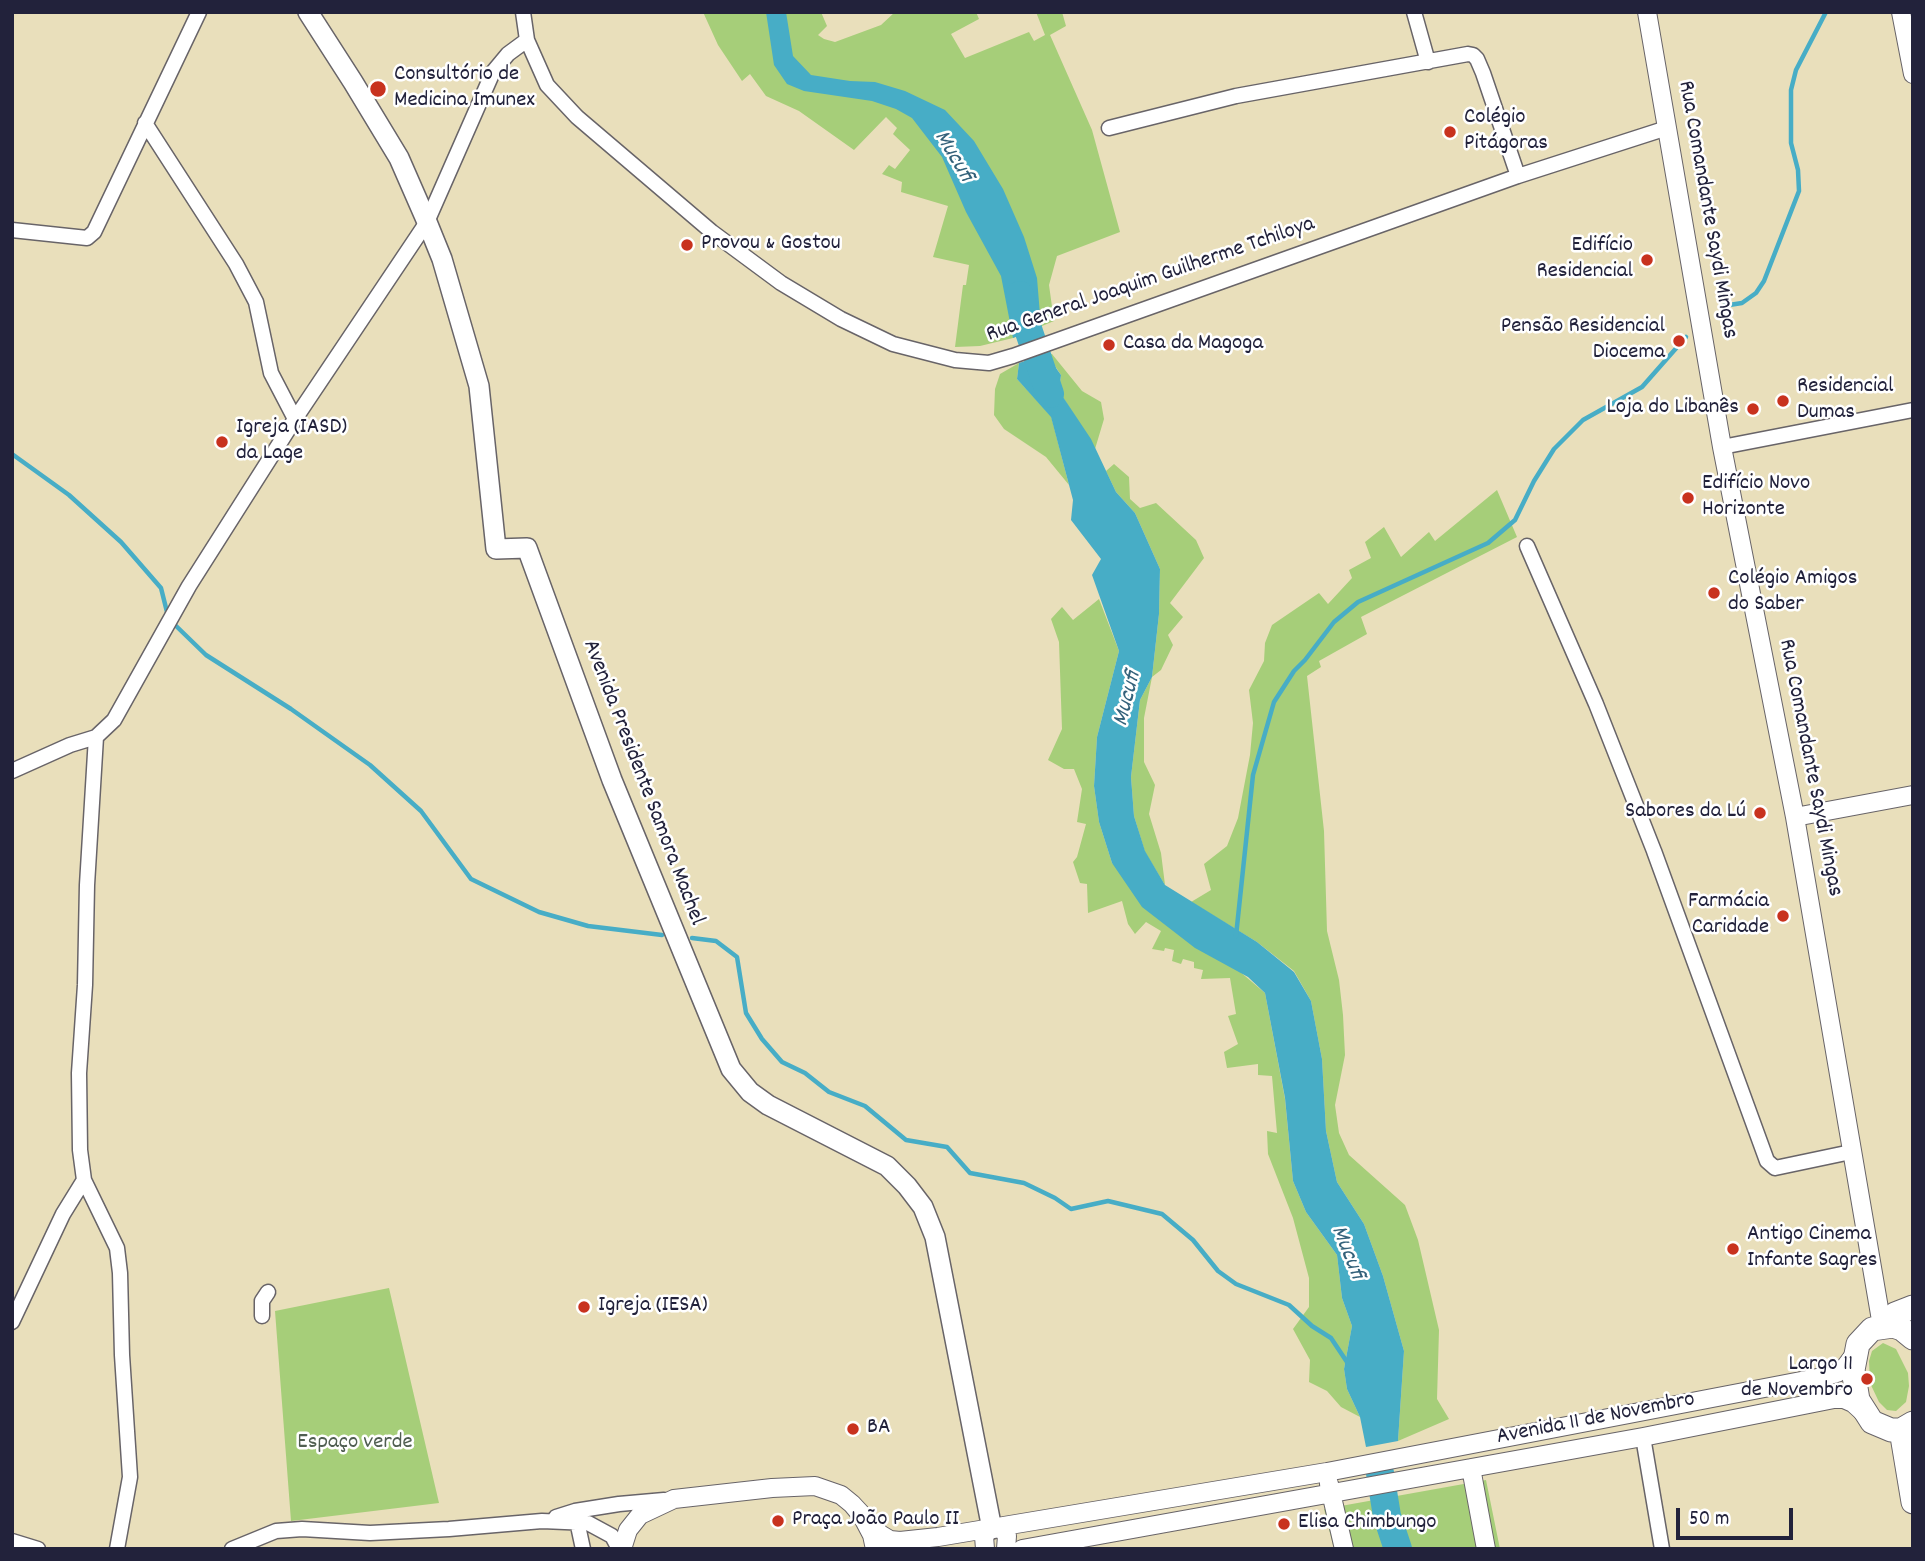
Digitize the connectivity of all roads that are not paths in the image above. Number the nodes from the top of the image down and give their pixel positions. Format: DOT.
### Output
graph roads {
  1 [pos="199,12"];
  2 [pos="308,12"];
  3 [pos="523,12"];
  4 [pos="1414,12"];
  5 [pos="1647,12"];
  6 [pos="1901,12"];
  7 [pos="527,40"];
  8 [pos="1429,62"];
  9 [pos="1913,74"];
  10 [pos="145,123"];
  11 [pos="1109,128"];
  12 [pos="1667,128"];
  13 [pos="1518,176"];
  14 [pos="427,222"];
  15 [pos="12,230"];
  16 [pos="1913,410"];
  17 [pos="295,419"];
  18 [pos="1723,447"];
  19 [pos="1527,546"];
  20 [pos="96,737"];
  21 [pos="12,771"];
  22 [pos="1913,795"];
  23 [pos="1795,817"];
  24 [pos="1851,1152"];
  25 [pos="84,1180"];
  26 [pos="268,1292"];
  27 [pos="1913,1307"];
  28 [pos="262,1316"];
  29 [pos="12,1322"];
  30 [pos="1882,1326"];
  31 [pos="1913,1338"];
  32 [pos="1855,1354"];
  33 [pos="1865,1414"];
  34 [pos="1909,1430"];
  35 [pos="1643,1437"];
  36 [pos="1471,1468"];
  37 [pos="1327,1472"];
  38 [pos="1331,1494"];
  39 [pos="674,1499"];
  40 [pos="1913,1502"];
  41 [pos="852,1504"];
  42 [pos="542,1521"];
  43 [pos="578,1521"];
  44 [pos="992,1529"];
  45 [pos="12,1541"];
  46 [pos="38,1549"];
  47 [pos="117,1549"];
  48 [pos="232,1549"];
  49 [pos="583,1549"];
  50 [pos="621,1549"];
  51 [pos="875,1549"];
  52 [pos="985,1549"];
  53 [pos="1006,1549"];
  54 [pos="1022,1549"];
  55 [pos="1344,1549"];
  56 [pos="1486,1549"];
  57 [pos="1662,1549"];
  1 -- 10 [label="street"];
  2 -- 14 [label="main road, Avenida Presidente Samora Machel"];
  3 -- 7 [label="street, Rua General Joaquim Guilherme Tchiloya"];
  4 -- 8 [label="street"];
  5 -- 12 [label="street, Rua Comandante Saydi Mingas"];
  6 -- 9 [label="street"];
  7 -- 13 [label="street, Rua General Joaquim Guilherme Tchiloya"];
  7 -- 14 [label="street"];
  8 -- 11 [label="street"];
  8 -- 13 [label="street"];
  10 -- 15 [label="street"];
  10 -- 17 [label="street"];
  12 -- 13 [label="street, Rua General Joaquim Guilherme Tchiloya"];
  12 -- 18 [label="street, Rua Comandante Saydi Mingas"];
  14 -- 17 [label="street"];
  14 -- 44 [label="main road, Avenida Presidente Samora Machel"];
  16 -- 18 [label="street"];
  17 -- 20 [label="street"];
  18 -- 23 [label="street, Rua Comandante Saydi Mingas"];
  19 -- 24 [label="street"];
  20 -- 21 [label="street"];
  20 -- 25 [label="street"];
  22 -- 23 [label="street"];
  23 -- 24 [label="street, Rua Comandante Saydi Mingas"];
  24 -- 30 [label="street, Rua Comandante Saydi Mingas"];
  25 -- 29 [label="street"];
  25 -- 47 [label="street"];
  26 -- 28 [label="street"];
  27 -- 30 [label="main road"];
  30 -- 31 [label="main road"];
  30 -- 32 [label="main road"];
  32 -- 33 [label="main road"];
  32 -- 37 [label="street, Avenida 11 de Novembro"];
  33 -- 34 [label="main road"];
  33 -- 35 [label="street, Avenida 11 de Novembro"];
  34 -- 40 [label="main road"];
  35 -- 36 [label="street, Avenida 11 de Novembro"];
  35 -- 57 [label="street"];
  36 -- 38 [label="street, Avenida 11 de Novembro"];
  36 -- 56 [label="street"];
  37 -- 38 [label="street"];
  37 -- 44 [label="street, Avenida 11 de Novembro"];
  38 -- 54 [label="street, Avenida 11 de Novembro"];
  38 -- 55 [label="street"];
  39 -- 41 [label="street"];
  39 -- 42 [label="street"];
  39 -- 50 [label="street"];
  41 -- 44 [label="street, Avenida 11 de Novembro"];
  41 -- 51 [label="street"];
  42 -- 43 [label="street"];
  42 -- 48 [label="street"];
  43 -- 49 [label="street"];
  43 -- 50 [label="street"];
  44 -- 52 [label="street"];
  44 -- 53 [label="street"];
  45 -- 46 [label="street"];
}
